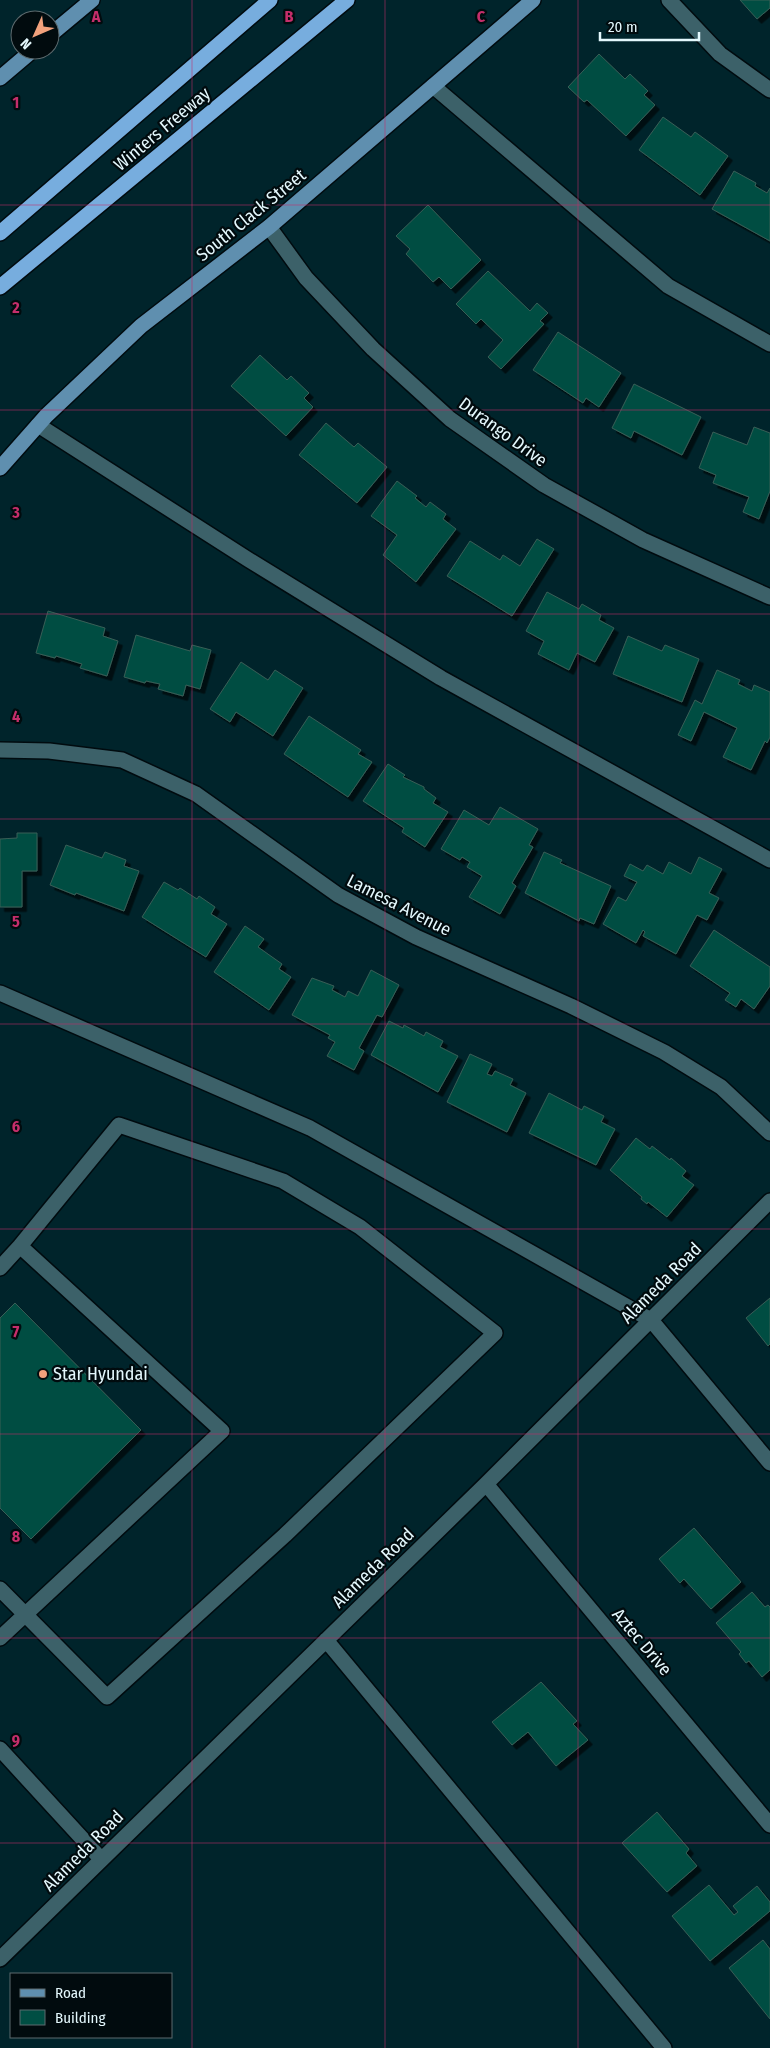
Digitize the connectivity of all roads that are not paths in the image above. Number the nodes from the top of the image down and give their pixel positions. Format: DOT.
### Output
graph roads {
  1 [pos="92,0"];
  2 [pos="270,0"];
  3 [pos="347,0"];
  4 [pos="533,0"];
  5 [pos="669,0"];
  6 [pos="60,27"];
  7 [pos="21,60"];
  8 [pos="0,78"];
  9 [pos="433,86"];
  10 [pos="770,90"];
  11 [pos="269,227"];
  12 [pos="0,233"];
  13 [pos="0,287"];
  14 [pos="770,344"];
  15 [pos="38,425"];
  16 [pos="0,468"];
  17 [pos="770,597"];
  18 [pos="0,750"];
  19 [pos="770,860"];
  20 [pos="0,993"];
  21 [pos="770,1134"];
  22 [pos="770,1201"];
  23 [pos="20,1246"];
  24 [pos="0,1268"];
  25 [pos="651,1320"];
  26 [pos="770,1463"];
  27 [pos="486,1484"];
  28 [pos="0,1589"];
  29 [pos="25,1614"];
  30 [pos="0,1638"];
  31 [pos="326,1640"];
  32 [pos="0,1749"];
  33 [pos="770,1825"];
  34 [pos="101,1859"];
  35 [pos="0,1959"];
  36 [pos="664,2048"];
  1 -- 6 [label="main road"];
  2 -- 12 [label="highway, Winters Freeway"];
  3 -- 13 [label="highway, Winters Freeway"];
  4 -- 9 [label="main road, South Clack Street"];
  5 -- 10 [label="street"];
  7 -- 8 [label="main road"];
  9 -- 11 [label="main road, South Clack Street"];
  9 -- 14 [label="street"];
  11 -- 15 [label="main road, South Clack Street"];
  11 -- 17 [label="street, Durango Drive"];
  15 -- 16 [label="main road, South Clack Street"];
  15 -- 19 [label="street"];
  18 -- 21 [label="street, Lamesa Avenue"];
  20 -- 25 [label="street"];
  22 -- 25 [label="street, Alameda Road"];
  23 -- 24 [label="street"];
  23 -- 29 [label="street"];
  23 -- 29 [label="street"];
  25 -- 26 [label="street"];
  25 -- 27 [label="street, Alameda Road"];
  27 -- 31 [label="street, Alameda Road"];
  27 -- 33 [label="street, Aztec Drive"];
  28 -- 29 [label="street"];
  29 -- 30 [label="street"];
  31 -- 34 [label="street, Alameda Road"];
  31 -- 36 [label="street"];
  32 -- 34 [label="street"];
  34 -- 35 [label="street, Alameda Road"];
}
